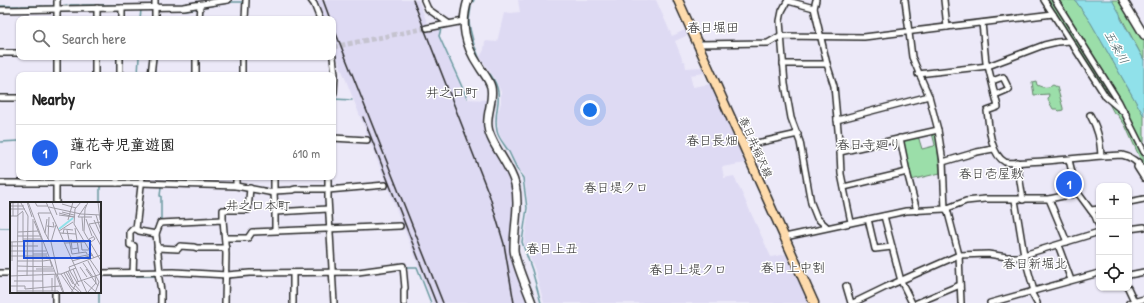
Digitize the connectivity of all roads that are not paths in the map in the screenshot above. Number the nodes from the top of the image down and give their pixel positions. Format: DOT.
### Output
graph roads {
  1 [pos="57,0"];
  2 [pos="155,0"];
  3 [pos="228,0"];
  4 [pos="246,0"];
  5 [pos="310,0"];
  6 [pos="424,0"];
  7 [pos="468,0"];
  8 [pos="678,0"];
  9 [pos="816,0"];
  10 [pos="905,0"];
  11 [pos="944,0"];
  12 [pos="1044,0"];
  13 [pos="1055,0"];
  14 [pos="1123,0"];
  15 [pos="788,1"];
  16 [pos="200,5"];
  17 [pos="155,7"];
  18 [pos="97,8"];
  19 [pos="122,8"];
  20 [pos="814,8"];
  21 [pos="57,9"];
  22 [pos="0,10"];
  23 [pos="1053,14"];
  24 [pos="57,16"];
  25 [pos="97,16"];
  26 [pos="122,16"];
  27 [pos="155,16"];
  28 [pos="199,16"];
  29 [pos="245,16"];
  30 [pos="318,16"];
  31 [pos="464,21"];
  32 [pos="448,23"];
  33 [pos="982,23"];
  34 [pos="948,27"];
  35 [pos="427,28"];
  36 [pos="909,31"];
  37 [pos="1144,35"];
  38 [pos="780,36"];
  39 [pos="821,37"];
  40 [pos="1070,41"];
  41 [pos="698,44"];
  42 [pos="0,53"];
  43 [pos="16,53"];
  44 [pos="57,60"];
  45 [pos="95,60"];
  46 [pos="120,60"];
  47 [pos="153,60"];
  48 [pos="196,60"];
  49 [pos="242,60"];
  50 [pos="331,60"];
  51 [pos="332,60"];
  52 [pos="783,64"];
  53 [pos="827,64"];
  54 [pos="988,66"];
  55 [pos="57,72"];
  56 [pos="95,72"];
  57 [pos="120,72"];
  58 [pos="151,72"];
  59 [pos="196,72"];
  60 [pos="242,72"];
  61 [pos="332,72"];
  62 [pos="335,72"];
  63 [pos="918,74"];
  64 [pos="992,81"];
  65 [pos="929,96"];
  66 [pos="995,96"];
  67 [pos="0,98"];
  68 [pos="16,98"];
  69 [pos="1126,114"];
  70 [pos="1090,115"];
  71 [pos="837,120"];
  72 [pos="938,130"];
  73 [pos="798,134"];
  74 [pos="336,138"];
  75 [pos="900,138"];
  76 [pos="367,140"];
  77 [pos="743,146"];
  78 [pos="993,148"];
  79 [pos="840,152"];
  80 [pos="1144,152"];
  81 [pos="1101,156"];
  82 [pos="1069,160"];
  83 [pos="943,162"];
  84 [pos="1017,162"];
  85 [pos="1139,162"];
  86 [pos="1144,170"];
  87 [pos="906,172"];
  88 [pos="1144,178"];
  89 [pos="56,180"];
  90 [pos="78,180"];
  91 [pos="117,180"];
  92 [pos="142,180"];
  93 [pos="236,180"];
  94 [pos="274,180"];
  95 [pos="328,180"];
  96 [pos="0,184"];
  97 [pos="56,184"];
  98 [pos="78,184"];
  99 [pos="117,184"];
  100 [pos="141,184"];
  101 [pos="385,185"];
  102 [pos="236,186"];
  103 [pos="844,187"];
  104 [pos="250,188"];
  105 [pos="328,189"];
  106 [pos="274,192"];
  107 [pos="1077,193"];
  108 [pos="1049,199"];
  109 [pos="1144,199"];
  110 [pos="1015,200"];
  111 [pos="1023,200"];
  112 [pos="1132,201"];
  113 [pos="56,202"];
  114 [pos="328,208"];
  115 [pos="946,209"];
  116 [pos="1096,209"];
  117 [pos="1091,210"];
  118 [pos="917,211"];
  119 [pos="275,212"];
  120 [pos="884,216"];
  121 [pos="868,219"];
  122 [pos="1096,219"];
  123 [pos="223,220"];
  124 [pos="850,222"];
  125 [pos="400,226"];
  126 [pos="826,227"];
  127 [pos="1144,228"];
  128 [pos="136,229"];
  129 [pos="330,229"];
  130 [pos="1132,229"];
  131 [pos="275,230"];
  132 [pos="1096,233"];
  133 [pos="156,234"];
  134 [pos="785,237"];
  135 [pos="225,238"];
  136 [pos="1067,242"];
  137 [pos="1058,245"];
  138 [pos="892,247"];
  139 [pos="157,248"];
  140 [pos="226,248"];
  141 [pos="959,255"];
  142 [pos="1024,255"];
  143 [pos="332,272"];
  144 [pos="1144,272"];
  145 [pos="101,273"];
  146 [pos="133,273"];
  147 [pos="159,273"];
  148 [pos="293,273"];
  149 [pos="1096,274"];
  150 [pos="1132,274"];
  151 [pos="227,275"];
  152 [pos="1071,280"];
  153 [pos="901,281"];
  154 [pos="846,286"];
  155 [pos="960,286"];
  156 [pos="1129,291"];
  157 [pos="1033,292"];
  158 [pos="56,293"];
  159 [pos="1144,299"];
  160 [pos="55,303"];
  161 [pos="161,303"];
  162 [pos="225,303"];
  163 [pos="293,303"];
  164 [pos="334,303"];
  165 [pos="404,303"];
  166 [pos="532,303"];
  167 [pos="814,303"];
  168 [pos="852,303"];
  169 [pos="912,303"];
  170 [pos="917,303"];
  171 [pos="961,303"];
  172 [pos="990,303"];
  173 [pos="1036,303"];
  174 [pos="1133,303"];
  1 -- 21 [label="street"];
  2 -- 17 [label="street"];
  3 -- 16 [label="street"];
  4 -- 29 [label="street"];
  5 -- 30 [label="street"];
  6 -- 32 [label="street"];
  7 -- 31 [label="main road"];
  8 -- 41 [label="main road, 春日井稲沢線"];
  9 -- 20 [label="street"];
  10 -- 36 [label="street"];
  11 -- 34 [label="street"];
  12 -- 23 [label="street"];
  13 -- 69 [label="street"];
  14 -- 37 [label="main road"];
  15 -- 20 [label="street"];
  15 -- 38 [label="street"];
  16 -- 17 [label="street"];
  16 -- 28 [label="street"];
  17 -- 19 [label="street"];
  17 -- 27 [label="street"];
  18 -- 19 [label="street"];
  18 -- 21 [label="street"];
  18 -- 25 [label="street"];
  19 -- 26 [label="street"];
  20 -- 39 [label="street"];
  21 -- 22 [label="street"];
  21 -- 24 [label="street"];
  23 -- 33 [label="street"];
  23 -- 40 [label="street"];
  31 -- 32 [label="street"];
  31 -- 166 [label="main road"];
  32 -- 35 [label="street"];
  33 -- 34 [label="street"];
  33 -- 54 [label="street"];
  34 -- 36 [label="street"];
  36 -- 39 [label="street"];
  36 -- 63 [label="street"];
  38 -- 39 [label="street"];
  38 -- 41 [label="street"];
  38 -- 52 [label="street"];
  39 -- 53 [label="street"];
  40 -- 54 [label="street"];
  40 -- 69 [label="street"];
  41 -- 77 [label="main road, 春日井稲沢線"];
  42 -- 43 [label="street"];
  44 -- 55 [label="street"];
  45 -- 56 [label="street"];
  46 -- 57 [label="street"];
  47 -- 58 [label="street"];
  48 -- 59 [label="street"];
  49 -- 60 [label="street"];
  50 -- 61 [label="street"];
  51 -- 62 [label="street"];
  52 -- 53 [label="street"];
  52 -- 73 [label="street"];
  53 -- 71 [label="street"];
  54 -- 63 [label="street"];
  54 -- 64 [label="street"];
  63 -- 65 [label="street"];
  64 -- 66 [label="street"];
  64 -- 66 [label="street"];
  65 -- 71 [label="street"];
  65 -- 72 [label="street"];
  66 -- 78 [label="street"];
  67 -- 68 [label="street"];
  69 -- 80 [label="street"];
  70 -- 81 [label="street"];
  71 -- 79 [label="street"];
  72 -- 75 [label="street"];
  72 -- 83 [label="street"];
  73 -- 77 [label="street"];
  73 -- 126 [label="street"];
  74 -- 76 [label="street"];
  75 -- 79 [label="street"];
  75 -- 87 [label="street"];
  77 -- 134 [label="main road, 春日井稲沢線"];
  78 -- 83 [label="street"];
  78 -- 84 [label="street"];
  79 -- 103 [label="street"];
  81 -- 82 [label="street"];
  81 -- 85 [label="street"];
  82 -- 84 [label="street"];
  82 -- 107 [label="street"];
  83 -- 115 [label="street"];
  84 -- 111 [label="street"];
  85 -- 86 [label="street"];
  85 -- 88 [label="street"];
  87 -- 103 [label="street"];
  87 -- 118 [label="street"];
  89 -- 97 [label="street"];
  90 -- 98 [label="street"];
  91 -- 99 [label="street"];
  92 -- 100 [label="street"];
  93 -- 102 [label="street"];
  94 -- 106 [label="street"];
  95 -- 105 [label="street"];
  96 -- 97 [label="street"];
  97 -- 98 [label="street"];
  97 -- 113 [label="street"];
  98 -- 99 [label="street"];
  99 -- 100 [label="street"];
  100 -- 102 [label="street"];
  100 -- 128 [label="street"];
  101 -- 105 [label="street"];
  102 -- 104 [label="street"];
  103 -- 124 [label="street"];
  104 -- 106 [label="street"];
  104 -- 123 [label="street"];
  105 -- 106 [label="street"];
  105 -- 114 [label="street"];
  106 -- 119 [label="street"];
  107 -- 108 [label="street"];
  107 -- 117 [label="street"];
  108 -- 111 [label="street"];
  108 -- 136 [label="street"];
  109 -- 112 [label="street"];
  110 -- 111 [label="street"];
  110 -- 115 [label="street"];
  110 -- 142 [label="street"];
  114 -- 119 [label="street"];
  114 -- 129 [label="street"];
  115 -- 118 [label="street"];
  115 -- 141 [label="street"];
  116 -- 117 [label="street"];
  117 -- 122 [label="street"];
  118 -- 120 [label="street"];
  119 -- 131 [label="street"];
  120 -- 121 [label="street"];
  120 -- 138 [label="street"];
  121 -- 124 [label="street"];
  121 -- 138 [label="street"];
  123 -- 133 [label="street"];
  123 -- 135 [label="street"];
  124 -- 126 [label="street"];
  125 -- 129 [label="street"];
  126 -- 134 [label="street"];
  127 -- 130 [label="street"];
  128 -- 133 [label="street"];
  128 -- 146 [label="street"];
  129 -- 131 [label="street"];
  129 -- 143 [label="street"];
  131 -- 135 [label="street"];
  132 -- 136 [label="street"];
  133 -- 139 [label="street"];
  134 -- 167 [label="main road, 春日井稲沢線"];
  135 -- 140 [label="street"];
  136 -- 137 [label="street"];
  137 -- 142 [label="street"];
  137 -- 152 [label="street"];
  138 -- 153 [label="street"];
  139 -- 140 [label="street"];
  139 -- 147 [label="street"];
  140 -- 151 [label="street"];
  141 -- 142 [label="street"];
  141 -- 153 [label="street"];
  141 -- 155 [label="street"];
  142 -- 157 [label="street"];
  143 -- 148 [label="street"];
  143 -- 164 [label="street"];
  143 -- 165 [label="street"];
  144 -- 150 [label="street"];
  145 -- 146 [label="street"];
  146 -- 147 [label="street"];
  147 -- 151 [label="street"];
  147 -- 161 [label="street"];
  148 -- 151 [label="street"];
  148 -- 163 [label="street"];
  149 -- 152 [label="street"];
  151 -- 162 [label="street"];
  152 -- 157 [label="street"];
  153 -- 168 [label="street"];
  153 -- 169 [label="street"];
  154 -- 168 [label="street"];
  155 -- 170 [label="street"];
  155 -- 171 [label="street"];
  156 -- 174 [label="street"];
  157 -- 172 [label="street"];
  157 -- 173 [label="street"];
  158 -- 160 [label="street"];
  159 -- 174 [label="street"];
}
